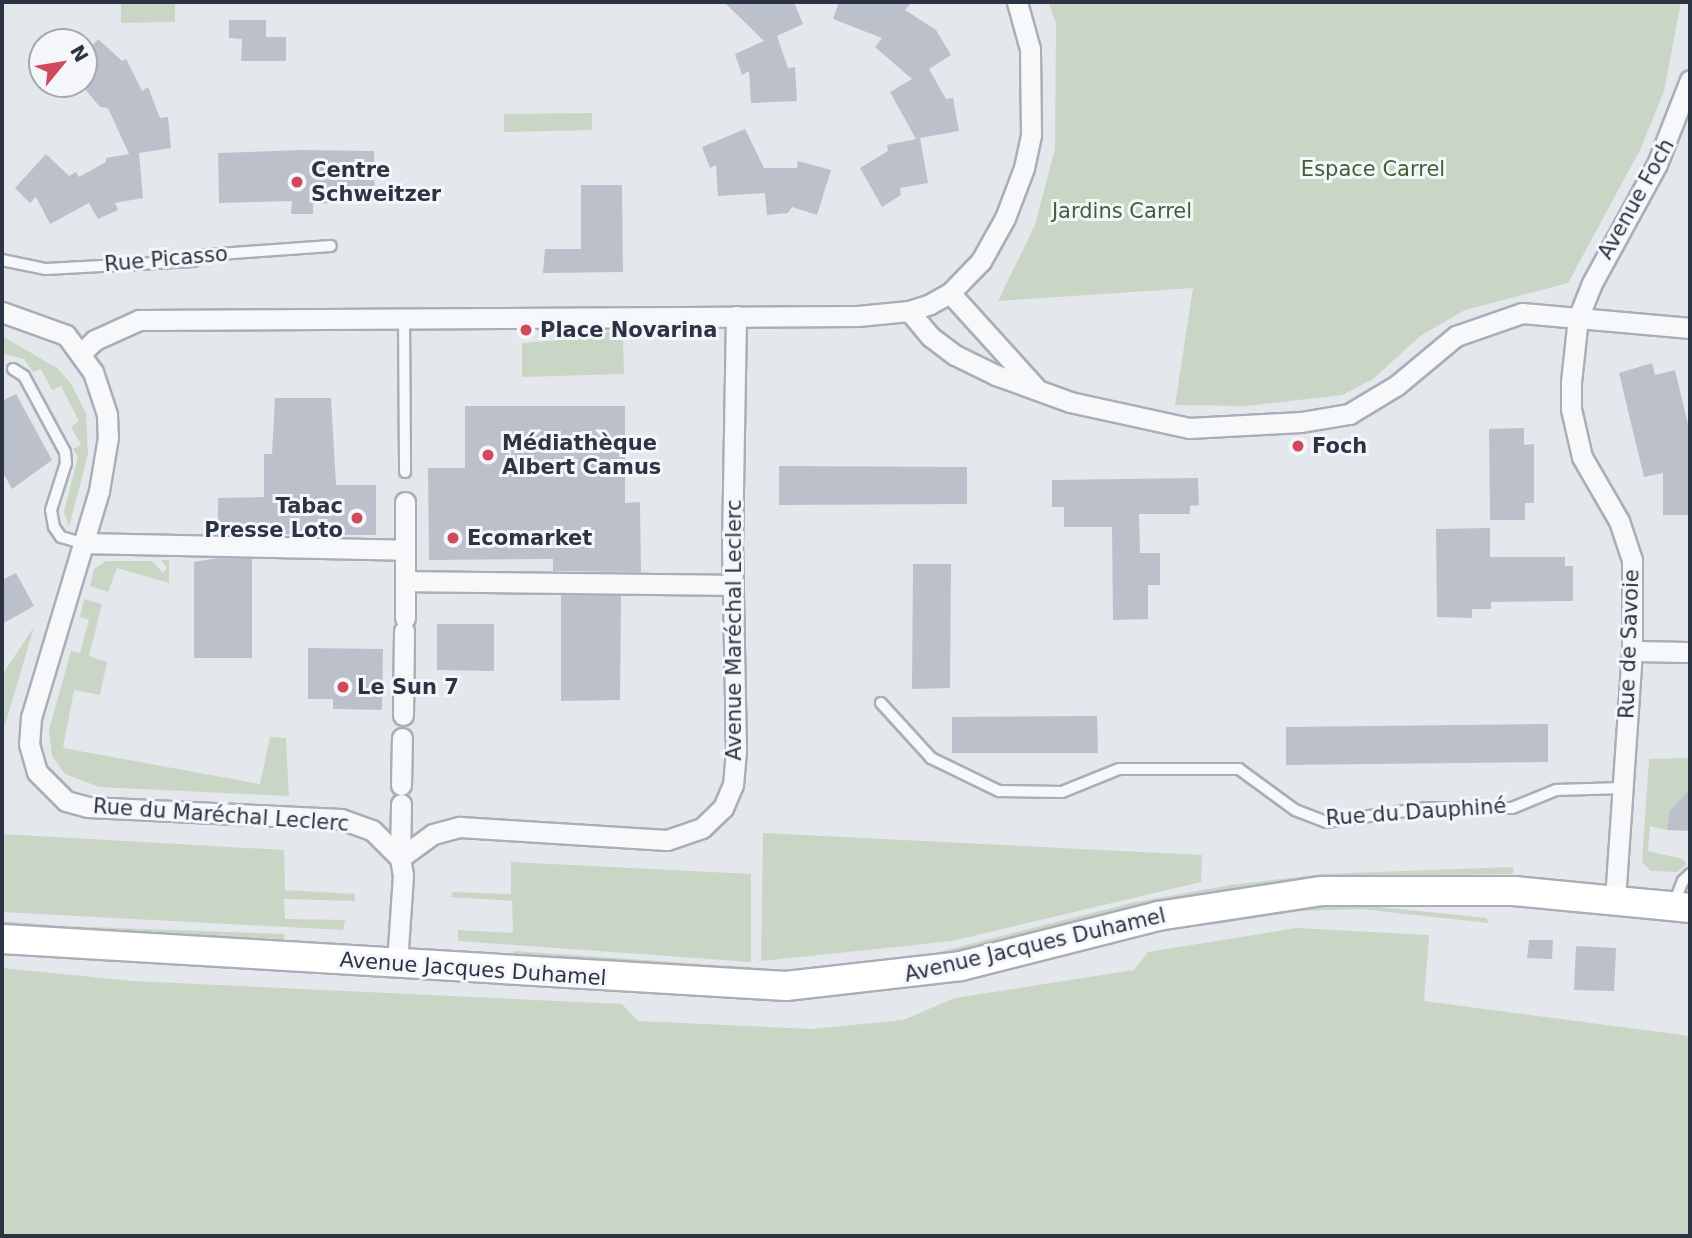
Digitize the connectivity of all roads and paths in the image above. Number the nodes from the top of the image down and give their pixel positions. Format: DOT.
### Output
graph roads {
  1 [pos="1017,2"];
  2 [pos="1690,80"];
  3 [pos="331,246"];
  4 [pos="2,260"];
  5 [pos="950,293"];
  6 [pos="909,311"];
  7 [pos="2,312"];
  8 [pos="404,316"];
  9 [pos="736,316"];
  10 [pos="1578,318"];
  11 [pos="1690,328"];
  12 [pos="81,353"];
  13 [pos="13,369"];
  14 [pos="1039,391"];
  15 [pos="405,472"];
  16 [pos="405,502"];
  17 [pos="82,543"];
  18 [pos="405,550"];
  19 [pos="405,581"];
  20 [pos="733,585"];
  21 [pos="1632,651"];
  22 [pos="1690,652"];
  23 [pos="881,703"];
  24 [pos="402,715"];
  25 [pos="402,738"];
  26 [pos="1623,789"];
  27 [pos="400,858"];
  28 [pos="1690,874"];
  29 [pos="1615,900"];
  30 [pos="1681,907"];
  31 [pos="2,939"];
  32 [pos="397,963"];
  1 -- 5 [label="street"];
  2 -- 10 [label="street, Avenue Foch"];
  3 -- 4 [label="lane, Rue Picasso"];
  5 -- 6 [label="street"];
  5 -- 14 [label="street"];
  6 -- 9 [label="street"];
  6 -- 14 [label="street"];
  7 -- 12 [label="street, Rue du Maréchal Leclerc"];
  8 -- 9 [label="street"];
  8 -- 12 [label="street"];
  8 -- 15 [label="lane"];
  9 -- 20 [label="street, Avenue Maréchal Leclerc"];
  10 -- 11 [label="street"];
  10 -- 14 [label="street"];
  10 -- 21 [label="street, Rue de Savoie"];
  12 -- 17 [label="street, Rue du Maréchal Leclerc"];
  13 -- 17 [label="lane"];
  16 -- 18 [label="street"];
  17 -- 18 [label="street"];
  17 -- 27 [label="street, Rue du Maréchal Leclerc"];
  18 -- 19 [label="street"];
  19 -- 20 [label="street"];
  19 -- 24 [label="street"];
  20 -- 27 [label="street, Avenue Maréchal Leclerc"];
  21 -- 22 [label="street"];
  21 -- 26 [label="street, Rue de Savoie"];
  23 -- 26 [label="lane, Rue du Dauphiné"];
  25 -- 27 [label="street"];
  26 -- 29 [label="street, Rue de Savoie"];
  27 -- 32 [label="street"];
  28 -- 30 [label="lane"];
  29 -- 30 [label="main road, Avenue Jacques Duhamel"];
  29 -- 32 [label="main road, Avenue Jacques Duhamel"];
  31 -- 32 [label="main road, Avenue Jacques Duhamel"];
}
